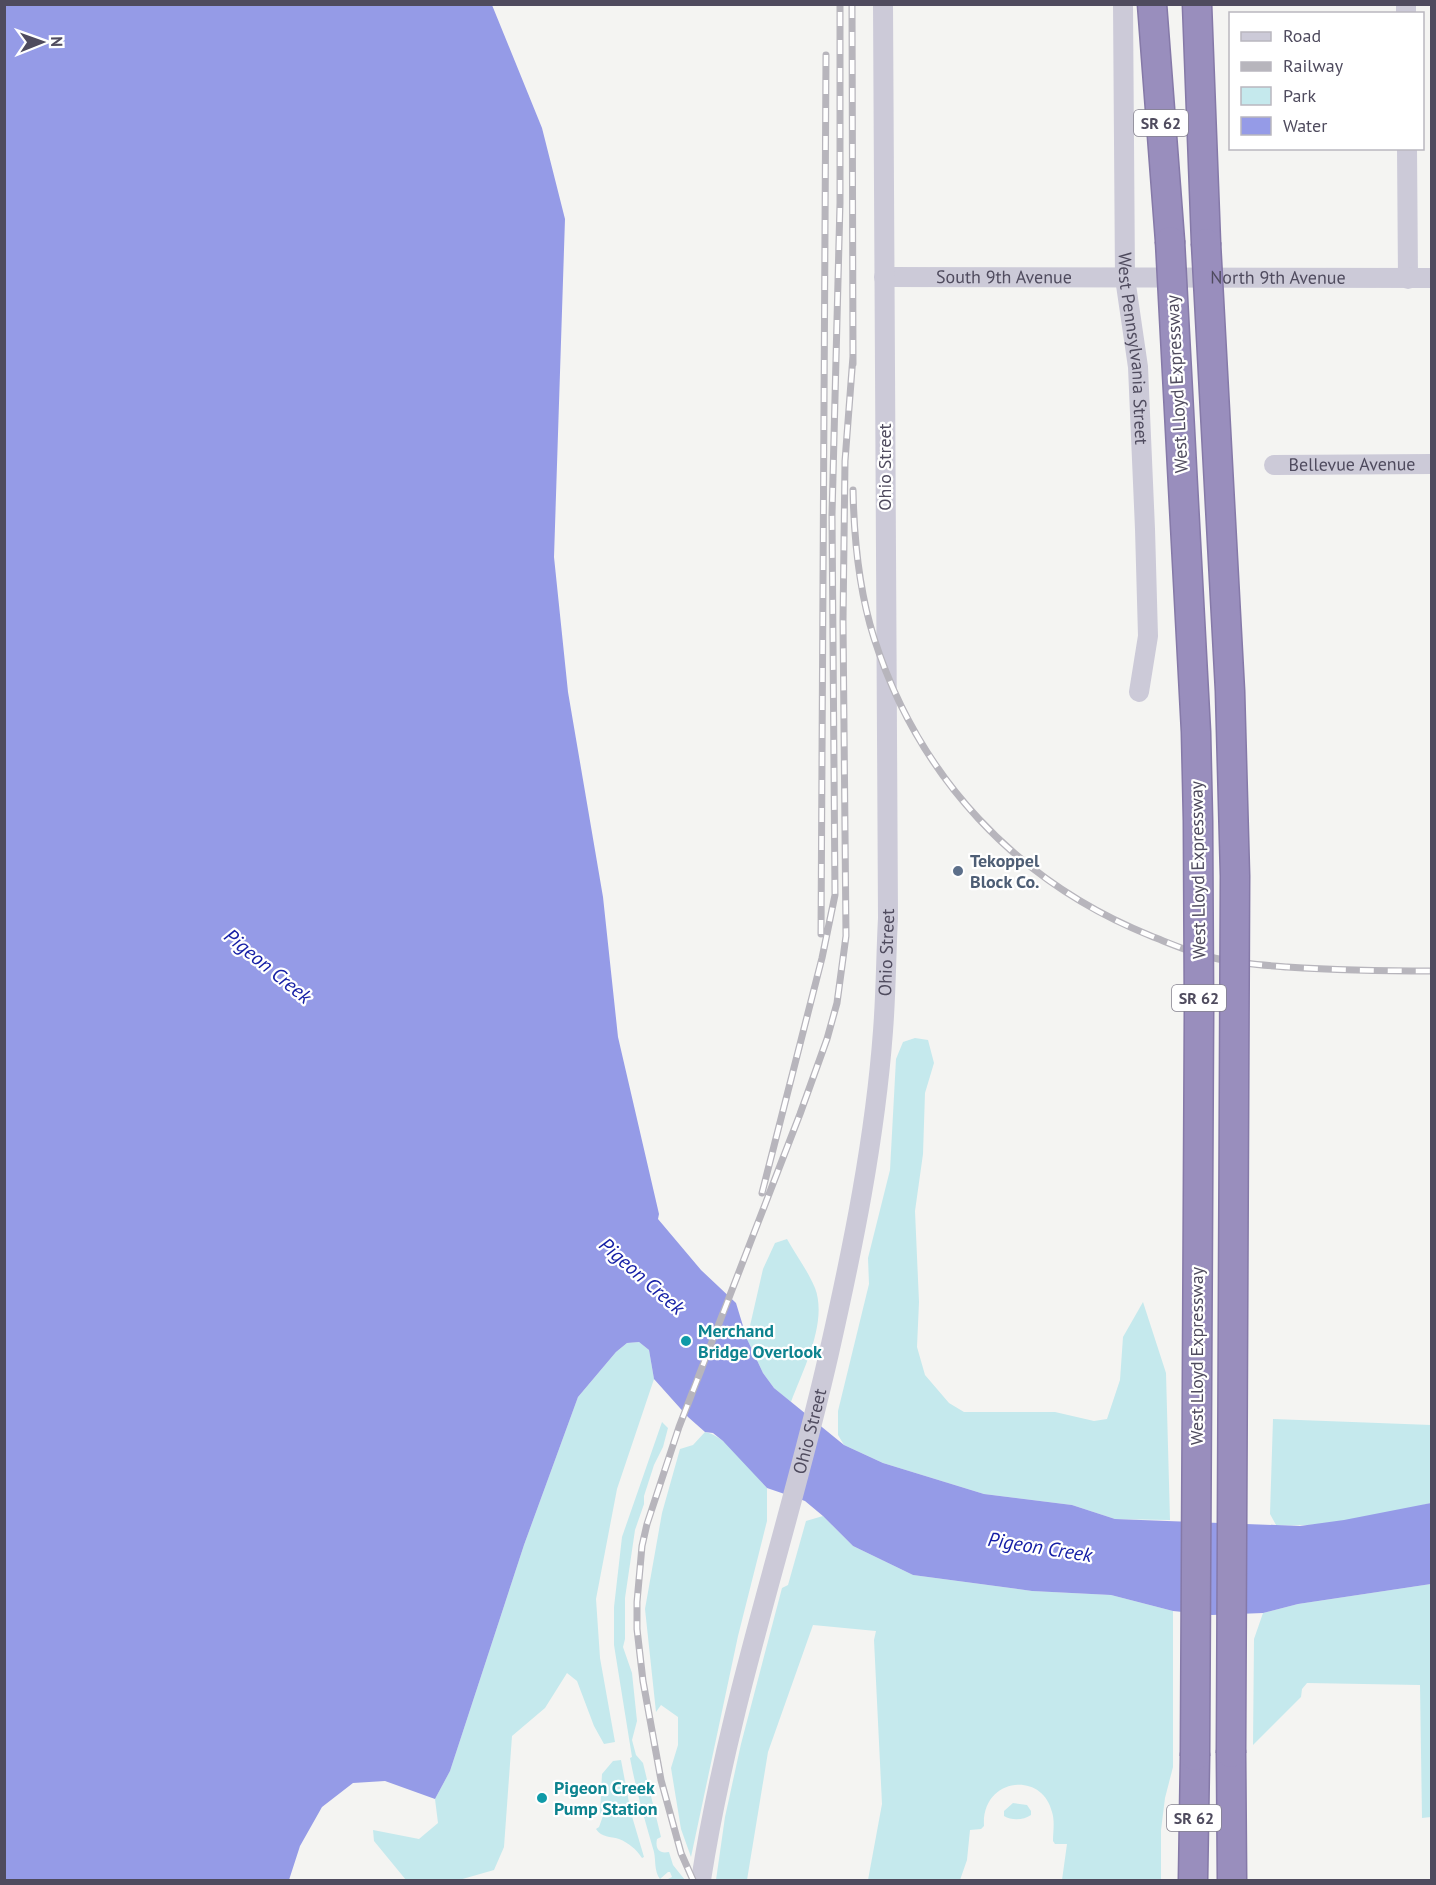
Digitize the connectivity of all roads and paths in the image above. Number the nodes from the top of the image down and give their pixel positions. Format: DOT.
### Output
graph roads {
  1 [pos="883,4"];
  2 [pos="1123,4"];
  3 [pos="1152,4"];
  4 [pos="1197,4"];
  5 [pos="1407,150"];
  6 [pos="884,277"];
  7 [pos="1125,278"];
  8 [pos="1431,278"];
  9 [pos="1408,279"];
  10 [pos="1431,464"];
  11 [pos="1274,465"];
  12 [pos="1139,692"];
  13 [pos="1232,1872"];
  14 [pos="701,1881"];
  15 [pos="1193,1881"];
  1 -- 6 [label="street, Ohio Street"];
  2 -- 7 [label="street, West Pennsylvania Street"];
  3 -- 15 [label="highway, West Lloyd Expressway / SR 62, bridge"];
  4 -- 13 [label="highway, West Lloyd Expressway / SR 62, bridge"];
  5 -- 9 [label="street"];
  6 -- 7 [label="street, South 9th Avenue"];
  6 -- 14 [label="street, Ohio Street"];
  7 -- 9 [label="street, North 9th Avenue"];
  7 -- 12 [label="street, West Pennsylvania Street"];
  8 -- 9 [label="street, North 9th Avenue"];
  10 -- 11 [label="street, Bellevue Avenue"];
}
